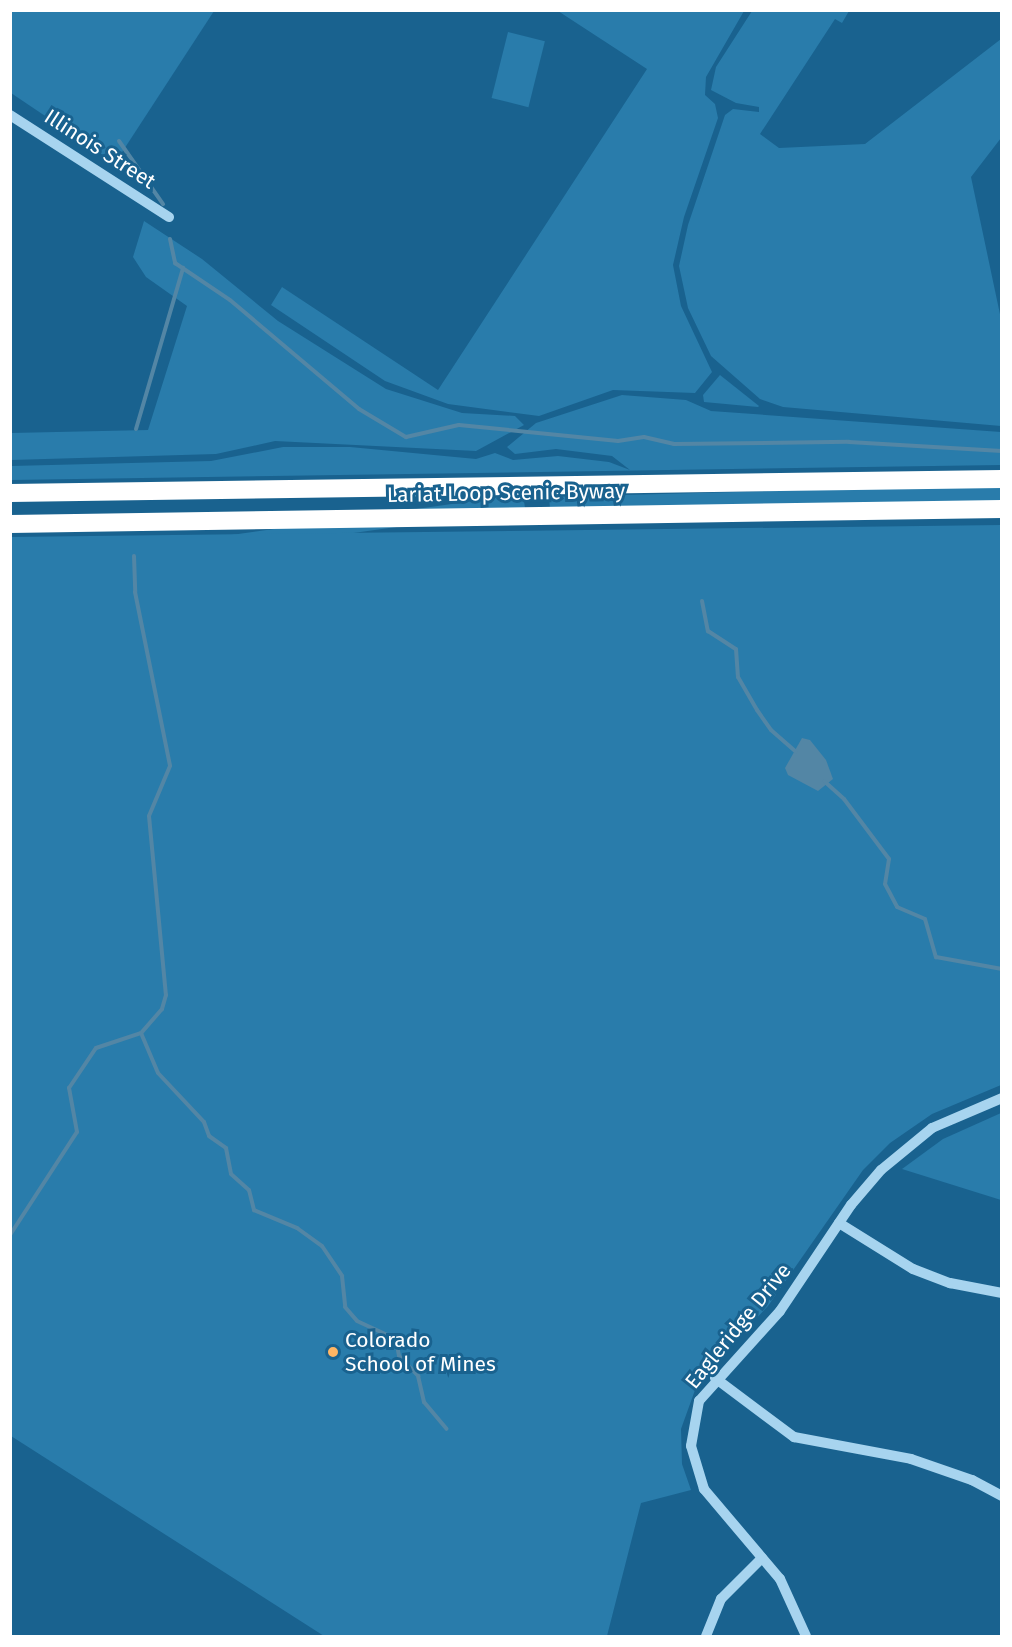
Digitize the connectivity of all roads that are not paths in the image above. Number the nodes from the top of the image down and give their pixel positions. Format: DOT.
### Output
graph roads {
  1 [pos="10,115"];
  2 [pos="169,217"];
  3 [pos="1002,479"];
  4 [pos="536,486"];
  5 [pos="10,493"];
  6 [pos="1002,509"];
  7 [pos="536,515"];
  8 [pos="10,524"];
  9 [pos="1002,1098"];
  10 [pos="839,1223"];
  11 [pos="1002,1293"];
  12 [pos="715,1378"];
  13 [pos="1002,1496"];
  14 [pos="762,1558"];
  15 [pos="706,1636"];
  16 [pos="806,1636"];
  1 -- 2 [label="street, Illinois Street"];
  3 -- 4 [label="highway, Lariat Loop Scenic Byway"];
  4 -- 5 [label="highway, Lariat Loop Scenic Byway"];
  4 -- 7 [label="highway"];
  6 -- 7 [label="highway, Lariat Loop Scenic Byway"];
  7 -- 8 [label="highway, Lariat Loop Scenic Byway"];
  9 -- 10 [label="street, Eagleridge Drive"];
  10 -- 11 [label="street"];
  10 -- 12 [label="street, Eagleridge Drive"];
  12 -- 13 [label="street"];
  12 -- 14 [label="street, Eagleridge Drive"];
  14 -- 15 [label="street"];
  14 -- 16 [label="street, Eagleridge Drive"];
}
